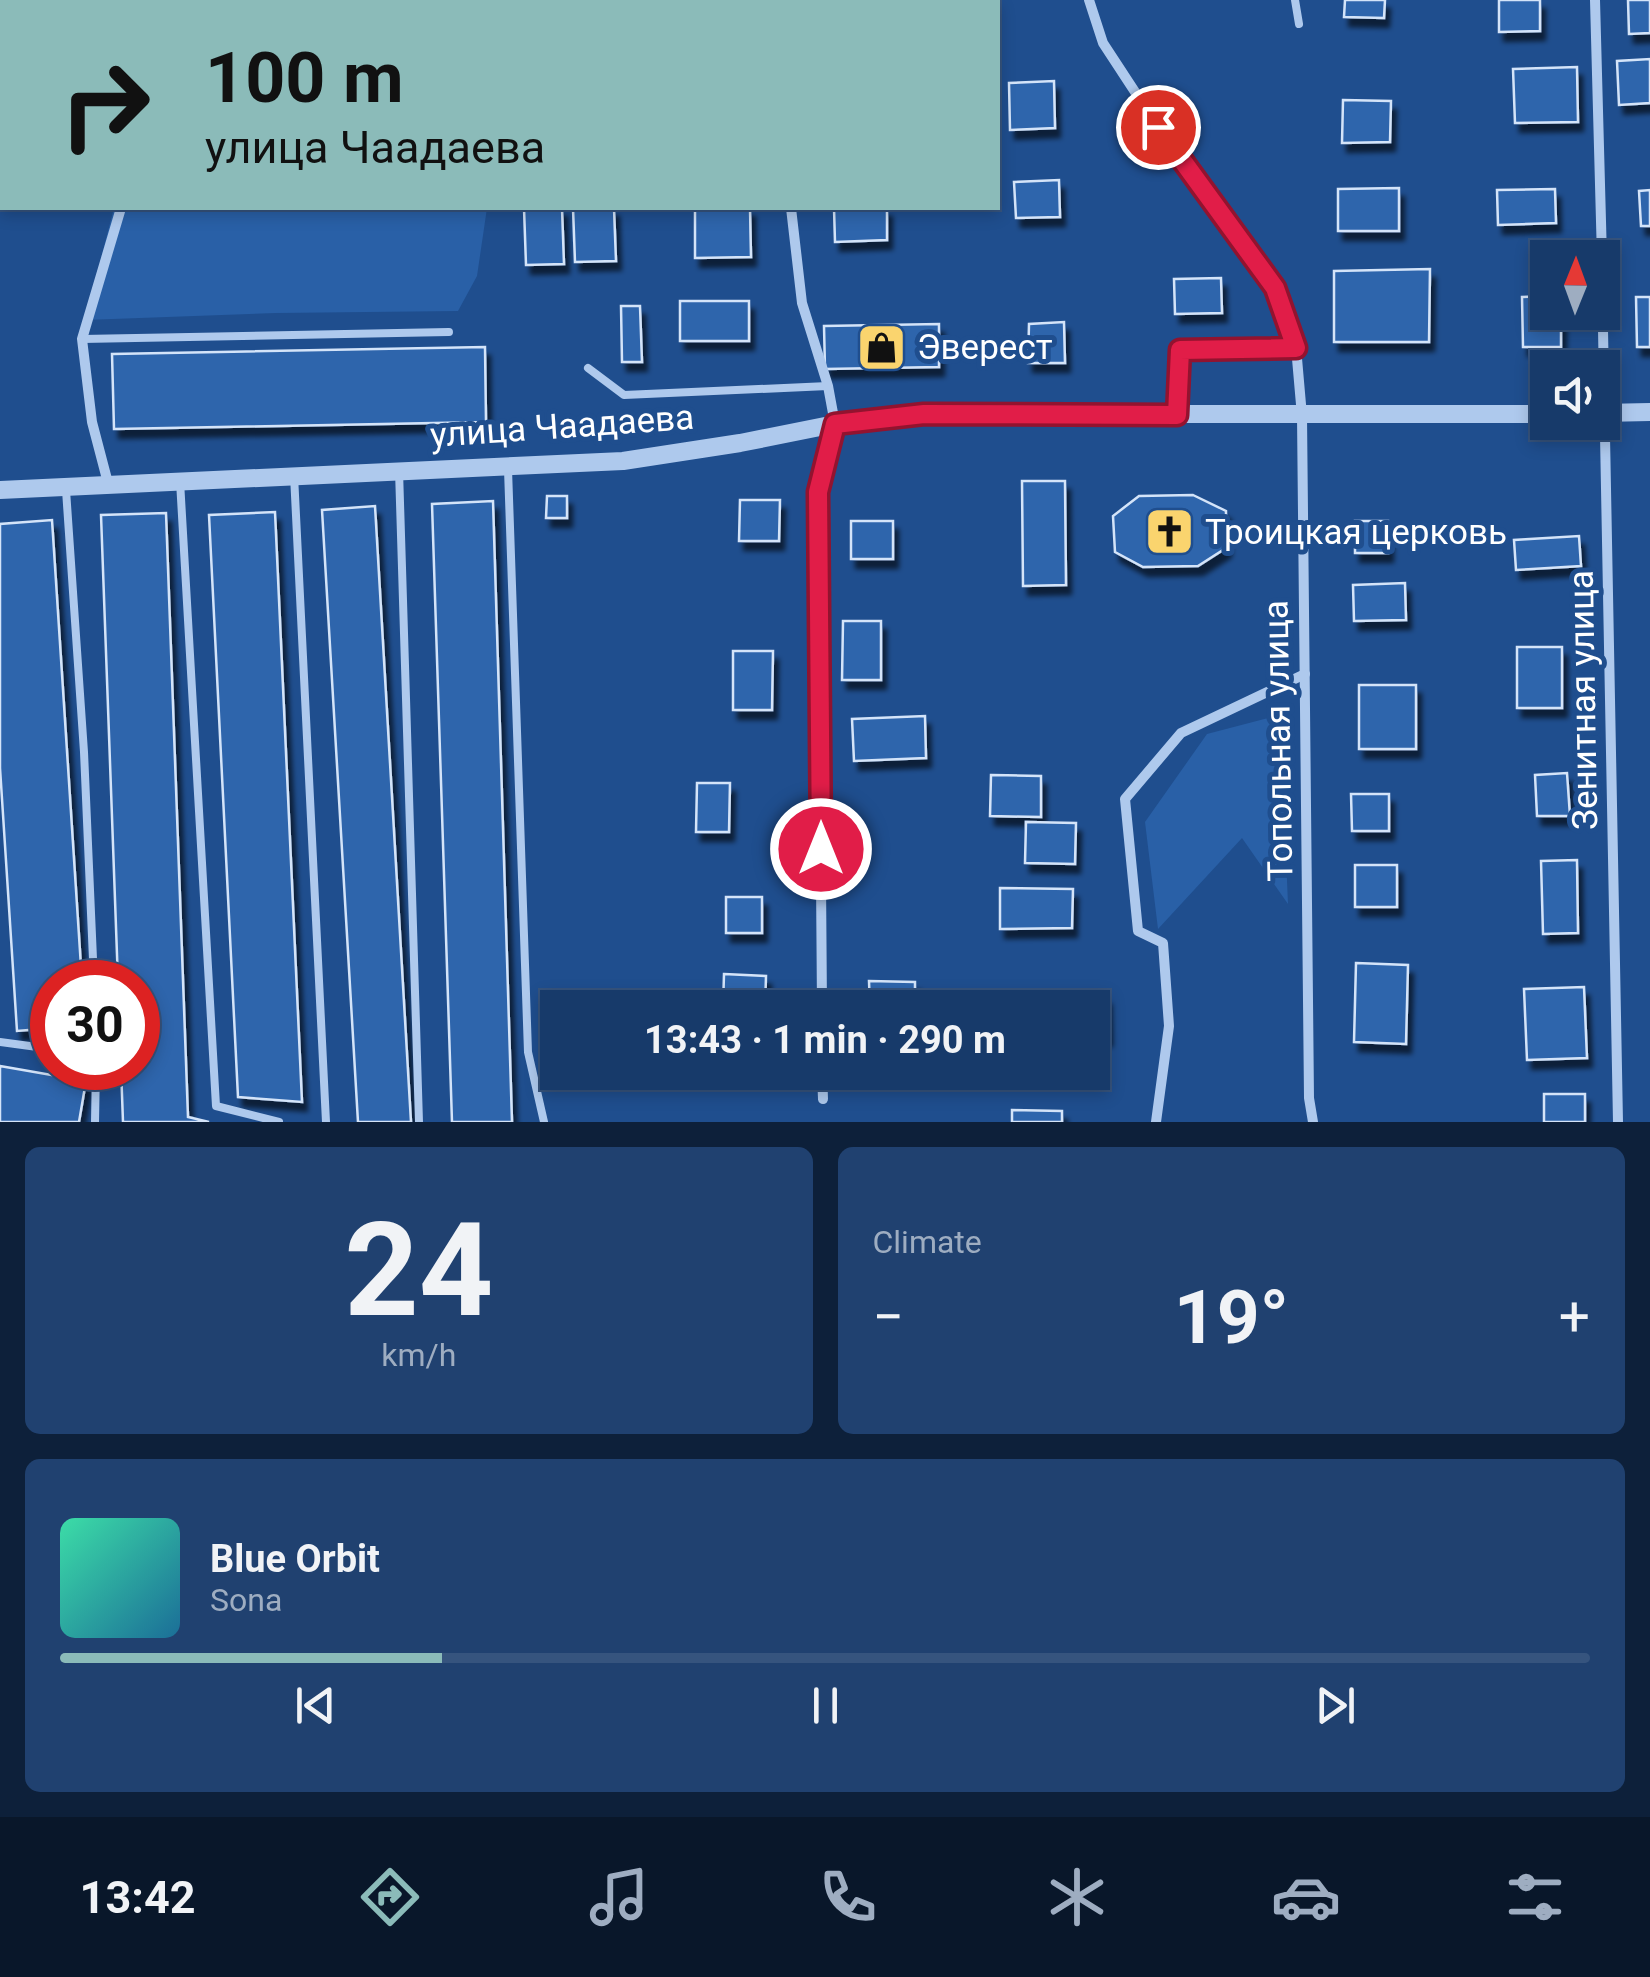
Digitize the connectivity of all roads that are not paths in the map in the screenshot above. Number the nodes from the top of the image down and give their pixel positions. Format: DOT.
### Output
graph roads {
  1 [pos="1089,0"];
  2 [pos="1295,0"];
  3 [pos="1595,0"];
  4 [pos="1299,24"];
  5 [pos="120,210"];
  6 [pos="791,210"];
  7 [pos="1602,240"];
  8 [pos="449,332"];
  9 [pos="82,339"];
  10 [pos="1296,348"];
  11 [pos="588,368"];
  12 [pos="828,386"];
  13 [pos="1650,412"];
  14 [pos="1620,413"];
  15 [pos="1530,414"];
  16 [pos="1177,415"];
  17 [pos="1302,416"];
  18 [pos="835,424"];
  19 [pos="1605,440"];
  20 [pos="508,466"];
  21 [pos="399,470"];
  22 [pos="294,475"];
  23 [pos="180,480"];
  24 [pos="108,482"];
  25 [pos="66,486"];
  26 [pos="0,490"];
  27 [pos="1305,674"];
  28 [pos="93,960"];
  29 [pos="822,990"];
  30 [pos="0,1042"];
  31 [pos="30,1046"];
  32 [pos="96,1090"];
  33 [pos="822,1090"];
  34 [pos="822,1099"];
  35 [pos="95,1122"];
  36 [pos="279,1122"];
  37 [pos="326,1122"];
  38 [pos="419,1122"];
  39 [pos="544,1122"];
  40 [pos="1156,1122"];
  41 [pos="1313,1122"];
  42 [pos="1618,1122"];
  1 -- 10 [label="street, Топольная улица"];
  2 -- 4 [label="lane"];
  3 -- 7 [label="street"];
  5 -- 9 [label="street"];
  6 -- 12 [label="street"];
  8 -- 9 [label="lane"];
  9 -- 24 [label="street"];
  10 -- 16 [label="lane"];
  10 -- 17 [label="street, Топольная улица"];
  11 -- 12 [label="lane"];
  12 -- 18 [label="street"];
  13 -- 14 [label="street"];
  15 -- 17 [label="street, улица Чаадаева"];
  16 -- 17 [label="street, улица Чаадаева"];
  16 -- 18 [label="street, улица Чаадаева"];
  17 -- 27 [label="street, Топольная улица"];
  18 -- 20 [label="street, улица Чаадаева"];
  18 -- 29 [label="street"];
  19 -- 42 [label="street, Зенитная улица"];
  20 -- 21 [label="street, улица Чаадаева"];
  20 -- 39 [label="lane"];
  21 -- 22 [label="street, улица Чаадаева"];
  21 -- 38 [label="lane"];
  22 -- 23 [label="street, улица Чаадаева"];
  22 -- 37 [label="lane"];
  23 -- 24 [label="street, улица Чаадаева"];
  23 -- 36 [label="lane"];
  24 -- 25 [label="street, улица Чаадаева"];
  25 -- 26 [label="street, улица Чаадаева"];
  25 -- 28 [label="lane"];
  27 -- 40 [label="street"];
  27 -- 41 [label="street, Топольная улица"];
  30 -- 31 [label="lane"];
  32 -- 35 [label="lane"];
  33 -- 34 [label="street"];
}
